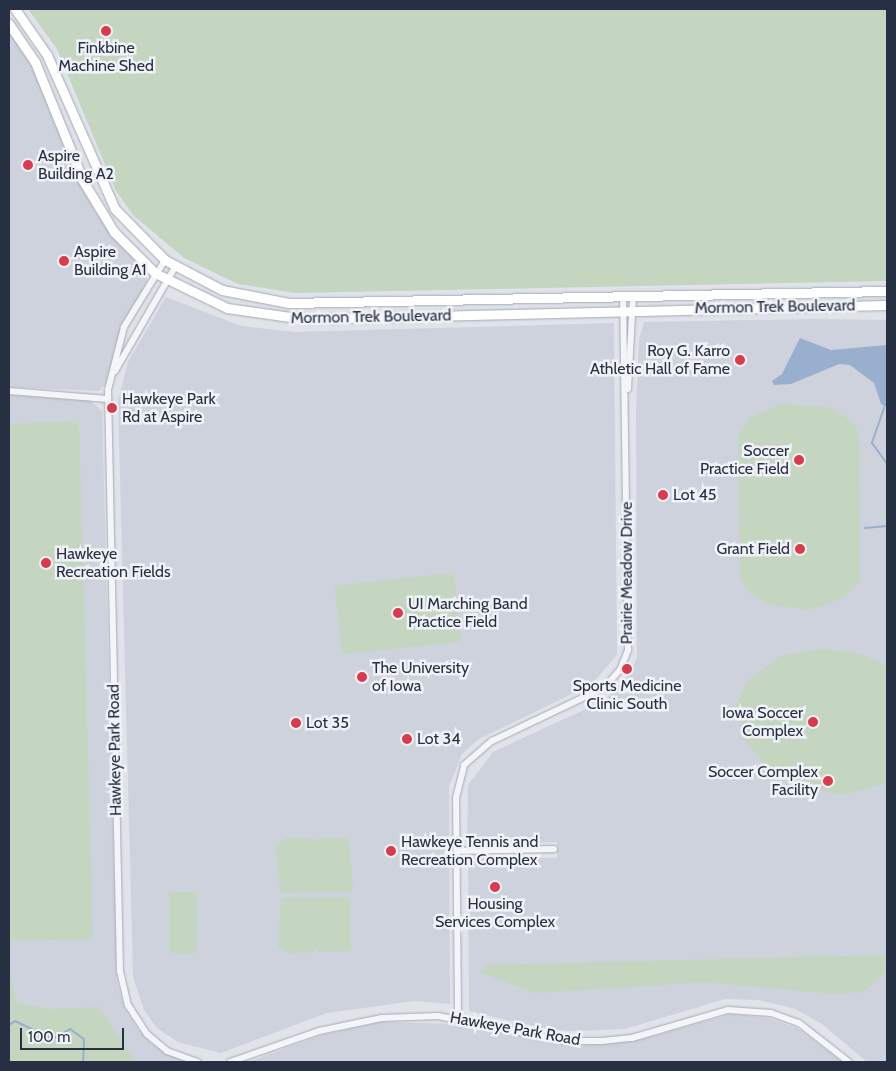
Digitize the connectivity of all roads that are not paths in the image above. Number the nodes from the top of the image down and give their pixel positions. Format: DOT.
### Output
graph roads {
  1 [pos="14,9"];
  2 [pos="9,24"];
  3 [pos="165,260"];
  4 [pos="175,267"];
  5 [pos="156,273"];
  6 [pos="166,280"];
  7 [pos="887,291"];
  8 [pos="628,297"];
  9 [pos="887,304"];
  10 [pos="633,310"];
  11 [pos="623,311"];
  12 [pos="9,391"];
  13 [pos="627,395"];
  14 [pos="108,399"];
  15 [pos="554,849"];
  16 [pos="457,851"];
  17 [pos="458,1019"];
  18 [pos="198,1062"];
  19 [pos="230,1062"];
  20 [pos="848,1062"];
  1 -- 3 [label="main road, Mormon Trek Boulevard"];
  2 -- 5 [label="main road, Mormon Trek Boulevard"];
  3 -- 4 [label="main road, Mormon Trek Boulevard"];
  3 -- 5 [label="street, Hawkeye Park Road"];
  4 -- 6 [label="street, Hawkeye Park Road"];
  4 -- 8 [label="main road, Mormon Trek Boulevard"];
  5 -- 6 [label="main road, Mormon Trek Boulevard"];
  5 -- 14 [label="street, Hawkeye Park Road"];
  6 -- 11 [label="main road, Mormon Trek Boulevard"];
  6 -- 14 [label="street, Hawkeye Park Road"];
  7 -- 8 [label="main road, Mormon Trek Boulevard"];
  8 -- 10 [label="street, Prairie Meadow Drive"];
  8 -- 11 [label="street, Prairie Meadow Drive"];
  9 -- 10 [label="main road, Mormon Trek Boulevard"];
  10 -- 11 [label="main road, Mormon Trek Boulevard"];
  10 -- 13 [label="street, Prairie Meadow Drive"];
  11 -- 13 [label="street, Prairie Meadow Drive"];
  12 -- 14 [label="street"];
  13 -- 16 [label="street, Prairie Meadow Drive"];
  14 -- 18 [label="street, Hawkeye Park Road"];
  15 -- 16 [label="street"];
  16 -- 17 [label="street, Prairie Meadow Drive"];
  17 -- 19 [label="street, Hawkeye Park Road"];
  17 -- 20 [label="street, Hawkeye Park Road"];
}
